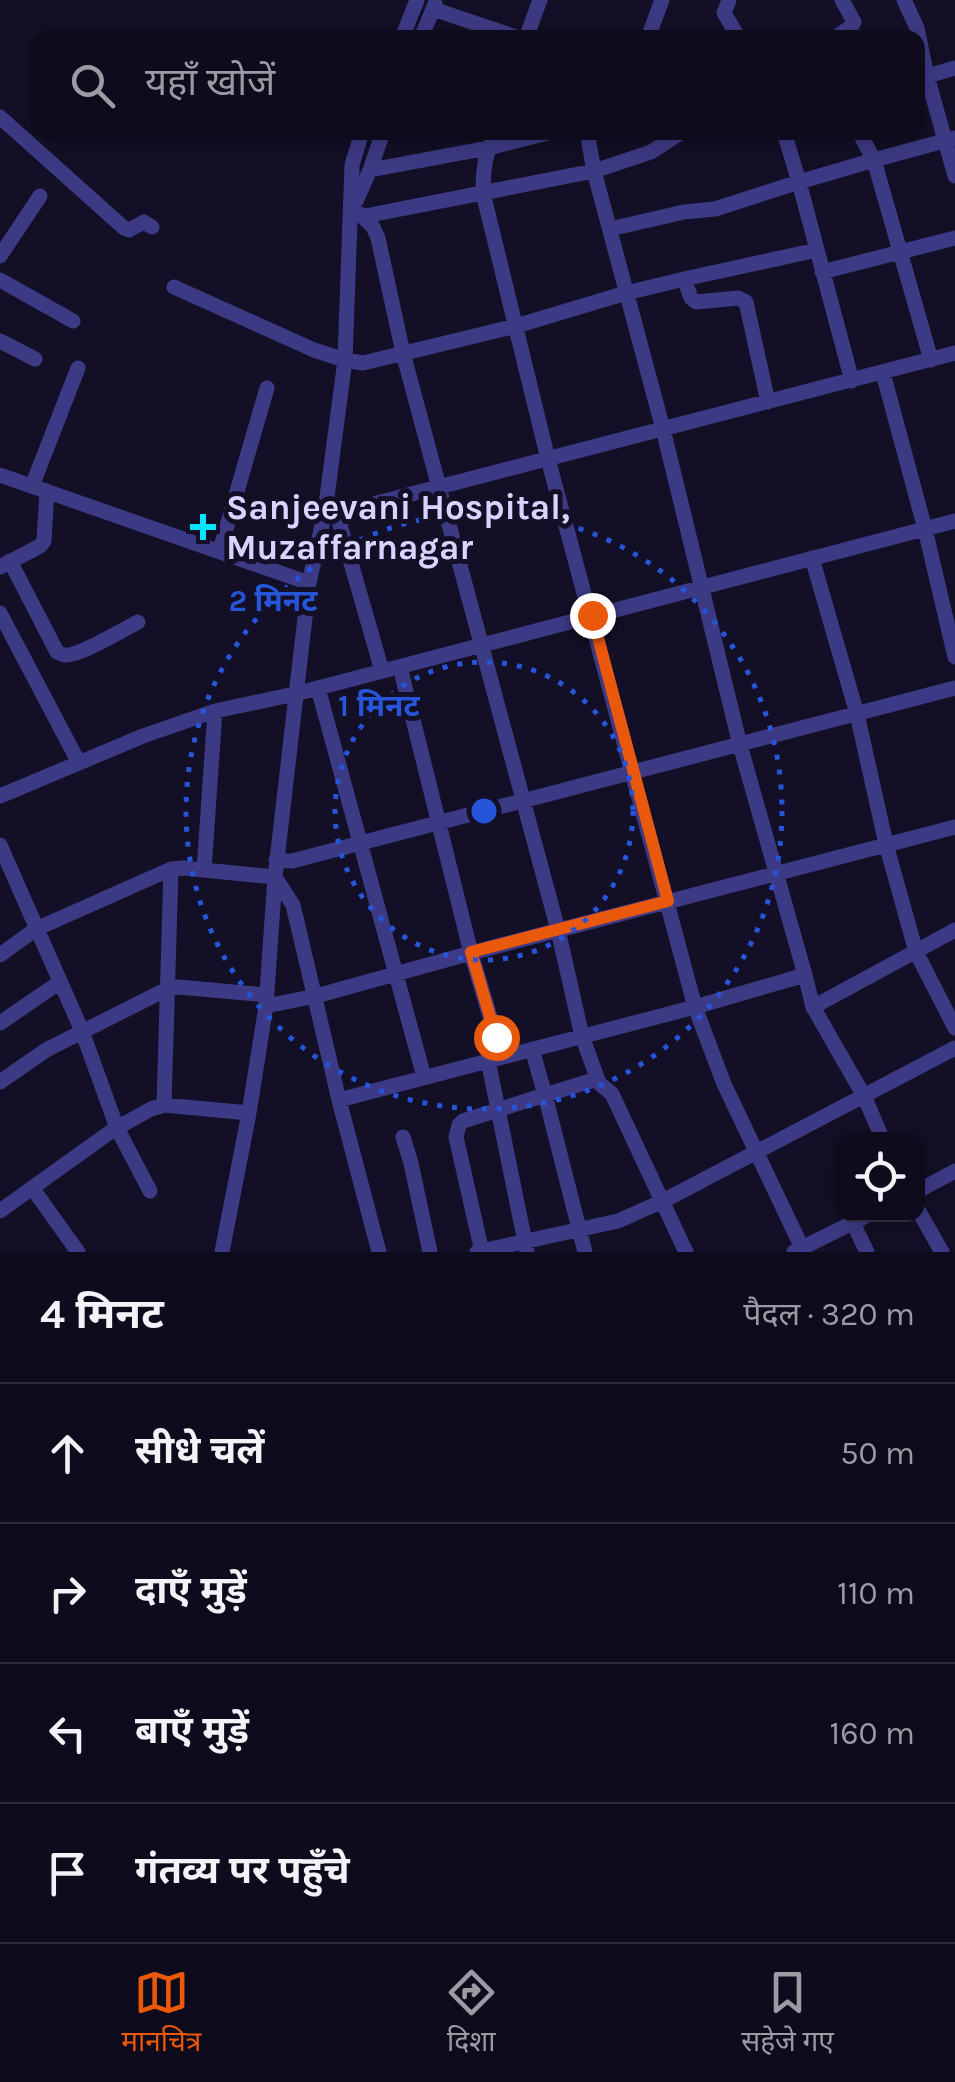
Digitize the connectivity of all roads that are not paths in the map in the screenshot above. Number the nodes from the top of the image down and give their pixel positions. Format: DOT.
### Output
graph roads {
  1 [pos="540,0"];
  2 [pos="729,0"];
  3 [pos="842,0"];
  4 [pos="904,0"];
  5 [pos="660,1"];
  6 [pos="428,2"];
  7 [pos="410,30"];
  8 [pos="423,30"];
  9 [pos="501,30"];
  10 [pos="526,30"];
  11 [pos="651,30"];
  12 [pos="734,30"];
  13 [pos="844,30"];
  14 [pos="918,30"];
  15 [pos="955,68"];
  16 [pos="925,77"];
  17 [pos="925,84"];
  18 [pos="0,117"];
  19 [pos="361,140"];
  20 [pos="379,140"];
  21 [pos="492,140"];
  22 [pos="520,140"];
  23 [pos="588,140"];
  24 [pos="670,140"];
  25 [pos="786,140"];
  26 [pos="863,140"];
  27 [pos="951,140"];
  28 [pos="488,148"];
  29 [pos="874,160"];
  30 [pos="370,170"];
  31 [pos="594,171"];
  32 [pos="955,176"];
  33 [pos="799,182"];
  34 [pos="483,193"];
  35 [pos="40,196"];
  36 [pos="358,213"];
  37 [pos="152,227"];
  38 [pos="610,229"];
  39 [pos="955,238"];
  40 [pos="816,250"];
  41 [pos="899,253"];
  42 [pos="0,256"];
  43 [pos="822,272"];
  44 [pos="0,280"];
  45 [pos="684,280"];
  46 [pos="174,287"];
  47 [pos="626,293"];
  48 [pos="73,321"];
  49 [pos="516,326"];
  50 [pos="0,341"];
  51 [pos="955,353"];
  52 [pos="403,354"];
  53 [pos="35,360"];
  54 [pos="345,360"];
  55 [pos="931,360"];
  56 [pos="78,368"];
  57 [pos="883,373"];
  58 [pos="852,381"];
  59 [pos="266,388"];
  60 [pos="768,402"];
  61 [pos="663,429"];
  62 [pos="548,459"];
  63 [pos="0,474"];
  64 [pos="438,487"];
  65 [pos="40,489"];
  66 [pos="330,515"];
  67 [pos="955,521"];
  68 [pos="926,529"];
  69 [pos="220,550"];
  70 [pos="812,558"];
  71 [pos="5,564"];
  72 [pos="309,583"];
  73 [pos="700,588"];
  74 [pos="0,613"];
  75 [pos="592,615"];
  76 [pos="138,622"];
  77 [pos="483,644"];
  78 [pos="955,656"];
  79 [pos="400,667"];
  80 [pos="382,671"];
  81 [pos="318,688"];
  82 [pos="955,688"];
  83 [pos="296,694"];
  84 [pos="216,710"];
  85 [pos="857,714"];
  86 [pos="740,745"];
  87 [pos="79,763"];
  88 [pos="632,773"];
  89 [pos="2,789"];
  90 [pos="524,801"];
  91 [pos="439,823"];
  92 [pos="955,828"];
  93 [pos="362,843"];
  94 [pos="0,844"];
  95 [pos="886,844"];
  96 [pos="275,868"];
  97 [pos="171,869"];
  98 [pos="204,870"];
  99 [pos="778,872"];
  100 [pos="668,901"];
  101 [pos="36,929"];
  102 [pos="558,930"];
  103 [pos="955,930"];
  104 [pos="471,952"];
  105 [pos="916,952"];
  106 [pos="0,954"];
  107 [pos="394,973"];
  108 [pos="805,975"];
  109 [pos="60,982"];
  110 [pos="167,989"];
  111 [pos="316,996"];
  112 [pos="266,1001"];
  113 [pos="695,1006"];
  114 [pos="813,1007"];
  115 [pos="0,1024"];
  116 [pos="955,1028"];
  117 [pos="82,1030"];
  118 [pos="582,1036"];
  119 [pos="955,1048"];
  120 [pos="532,1049"];
  121 [pos="495,1059"];
  122 [pos="424,1078"];
  123 [pos="598,1079"];
  124 [pos="0,1082"];
  125 [pos="544,1095"];
  126 [pos="864,1096"];
  127 [pos="339,1100"];
  128 [pos="164,1105"];
  129 [pos="498,1108"];
  130 [pos="248,1113"];
  131 [pos="117,1128"];
  132 [pos="880,1132"];
  133 [pos="403,1138"];
  134 [pos="757,1152"];
  135 [pos="955,1171"];
  136 [pos="925,1187"];
  137 [pos="33,1189"];
  138 [pos="150,1191"];
  139 [pos="662,1201"];
  140 [pos="0,1211"];
  141 [pos="925,1222"];
  142 [pos="853,1223"];
  143 [pos="579,1229"];
  144 [pos="526,1247"];
  145 [pos="800,1251"];
  146 [pos="78,1252"];
  147 [pos="222,1252"];
  148 [pos="378,1252"];
  149 [pos="430,1252"];
  150 [pos="480,1252"];
  151 [pos="585,1252"];
  152 [pos="686,1252"];
  153 [pos="867,1252"];
  154 [pos="942,1252"];
  1 -- 10 [label="street"];
  2 -- 12 [label="street"];
  3 -- 13 [label="street"];
  4 -- 14 [label="street"];
  5 -- 11 [label="street"];
  6 -- 7 [label="street"];
  6 -- 8 [label="street"];
  6 -- 9 [label="street"];
  15 -- 16 [label="street"];
  17 -- 27 [label="street"];
  18 -- 37 [label="street"];
  19 -- 36 [label="street"];
  20 -- 30 [label="street"];
  21 -- 28 [label="street"];
  22 -- 28 [label="street"];
  23 -- 31 [label="street"];
  24 -- 31 [label="street"];
  25 -- 33 [label="street"];
  26 -- 29 [label="street"];
  27 -- 29 [label="street"];
  27 -- 32 [label="street"];
  28 -- 30 [label="street"];
  28 -- 34 [label="street"];
  29 -- 33 [label="street"];
  29 -- 41 [label="street"];
  30 -- 36 [label="street"];
  31 -- 34 [label="street"];
  31 -- 38 [label="street"];
  33 -- 38 [label="street"];
  33 -- 40 [label="street"];
  34 -- 36 [label="street"];
  34 -- 49 [label="street"];
  35 -- 42 [label="street"];
  36 -- 52 [label="street"];
  36 -- 54 [label="street"];
  38 -- 47 [label="street"];
  39 -- 41 [label="street"];
  40 -- 43 [label="street"];
  40 -- 45 [label="street"];
  41 -- 43 [label="street"];
  41 -- 55 [label="street"];
  43 -- 58 [label="street"];
  44 -- 48 [label="street"];
  45 -- 47 [label="street"];
  45 -- 60 [label="street"];
  46 -- 54 [label="street"];
  47 -- 49 [label="street"];
  47 -- 61 [label="street"];
  49 -- 52 [label="street"];
  49 -- 62 [label="street"];
  50 -- 53 [label="street"];
  51 -- 55 [label="street"];
  52 -- 54 [label="street"];
  52 -- 64 [label="street"];
  54 -- 66 [label="street"];
  55 -- 57 [label="street"];
  56 -- 65 [label="street"];
  57 -- 58 [label="street"];
  57 -- 68 [label="street"];
  58 -- 60 [label="street"];
  59 -- 69 [label="street"];
  60 -- 61 [label="street"];
  61 -- 62 [label="street"];
  61 -- 73 [label="street"];
  62 -- 64 [label="street"];
  62 -- 75 [label="street"];
  63 -- 65 [label="street"];
  64 -- 66 [label="street"];
  64 -- 77 [label="street"];
  65 -- 69 [label="street"];
  65 -- 71 [label="street"];
  66 -- 72 [label="street"];
  66 -- 80 [label="street"];
  67 -- 68 [label="street"];
  68 -- 70 [label="street"];
  68 -- 78 [label="street"];
  69 -- 72 [label="street"];
  70 -- 73 [label="street"];
  70 -- 85 [label="street"];
  71 -- 76 [label="street"];
  72 -- 83 [label="street"];
  73 -- 75 [label="street"];
  73 -- 86 [label="street"];
  74 -- 87 [label="street"];
  75 -- 77 [label="street"];
  75 -- 88 [label="street"];
  77 -- 79 [label="street"];
  77 -- 90 [label="street"];
  79 -- 80 [label="street"];
  79 -- 91 [label="street"];
  80 -- 81 [label="street"];
  81 -- 83 [label="street"];
  81 -- 93 [label="street"];
  82 -- 85 [label="street"];
  83 -- 84 [label="street"];
  83 -- 96 [label="street"];
  84 -- 87 [label="street"];
  84 -- 98 [label="street"];
  85 -- 86 [label="street"];
  85 -- 95 [label="street"];
  86 -- 88 [label="street"];
  86 -- 99 [label="street"];
  87 -- 89 [label="street"];
  88 -- 90 [label="street"];
  88 -- 100 [label="street"];
  90 -- 91 [label="street"];
  90 -- 102 [label="street"];
  91 -- 93 [label="street"];
  91 -- 104 [label="street"];
  92 -- 95 [label="street"];
  93 -- 96 [label="street"];
  93 -- 107 [label="street"];
  94 -- 101 [label="street"];
  95 -- 99 [label="street"];
  95 -- 105 [label="street"];
  96 -- 98 [label="street"];
  96 -- 111 [label="street"];
  96 -- 112 [label="street"];
  97 -- 98 [label="street"];
  97 -- 101 [label="street"];
  97 -- 110 [label="street"];
  99 -- 100 [label="street"];
  99 -- 108 [label="street"];
  100 -- 102 [label="street"];
  100 -- 113 [label="street"];
  101 -- 106 [label="street"];
  101 -- 109 [label="street"];
  102 -- 104 [label="street"];
  102 -- 118 [label="street"];
  103 -- 105 [label="street"];
  104 -- 107 [label="street"];
  104 -- 121 [label="street"];
  105 -- 114 [label="street"];
  105 -- 116 [label="street"];
  107 -- 111 [label="street"];
  107 -- 122 [label="street"];
  108 -- 113 [label="street"];
  108 -- 114 [label="street"];
  109 -- 115 [label="street"];
  109 -- 117 [label="street"];
  110 -- 112 [label="street"];
  110 -- 117 [label="street"];
  110 -- 128 [label="street"];
  111 -- 112 [label="street"];
  111 -- 127 [label="street"];
  112 -- 130 [label="street"];
  113 -- 118 [label="street"];
  113 -- 134 [label="street"];
  114 -- 126 [label="street"];
  117 -- 124 [label="street"];
  117 -- 131 [label="street"];
  118 -- 120 [label="street"];
  118 -- 123 [label="street"];
  119 -- 126 [label="street"];
  120 -- 121 [label="street"];
  120 -- 125 [label="street"];
  121 -- 122 [label="street"];
  121 -- 129 [label="street"];
  122 -- 127 [label="street"];
  123 -- 125 [label="street"];
  123 -- 139 [label="street"];
  125 -- 129 [label="street"];
  125 -- 143 [label="street"];
  126 -- 132 [label="street"];
  126 -- 134 [label="street"];
  127 -- 148 [label="street"];
  128 -- 130 [label="street"];
  128 -- 131 [label="street"];
  129 -- 144 [label="street"];
  129 -- 150 [label="street"];
  130 -- 147 [label="street"];
  131 -- 137 [label="street"];
  131 -- 138 [label="street"];
  133 -- 149 [label="street"];
  134 -- 139 [label="street"];
  134 -- 145 [label="street"];
  135 -- 136 [label="street"];
  137 -- 140 [label="street"];
  137 -- 146 [label="street"];
  139 -- 143 [label="street"];
  139 -- 152 [label="street"];
  141 -- 154 [label="street"];
  142 -- 145 [label="street"];
  142 -- 153 [label="street"];
  143 -- 144 [label="street"];
  143 -- 151 [label="street"];
  144 -- 150 [label="street"];
}
